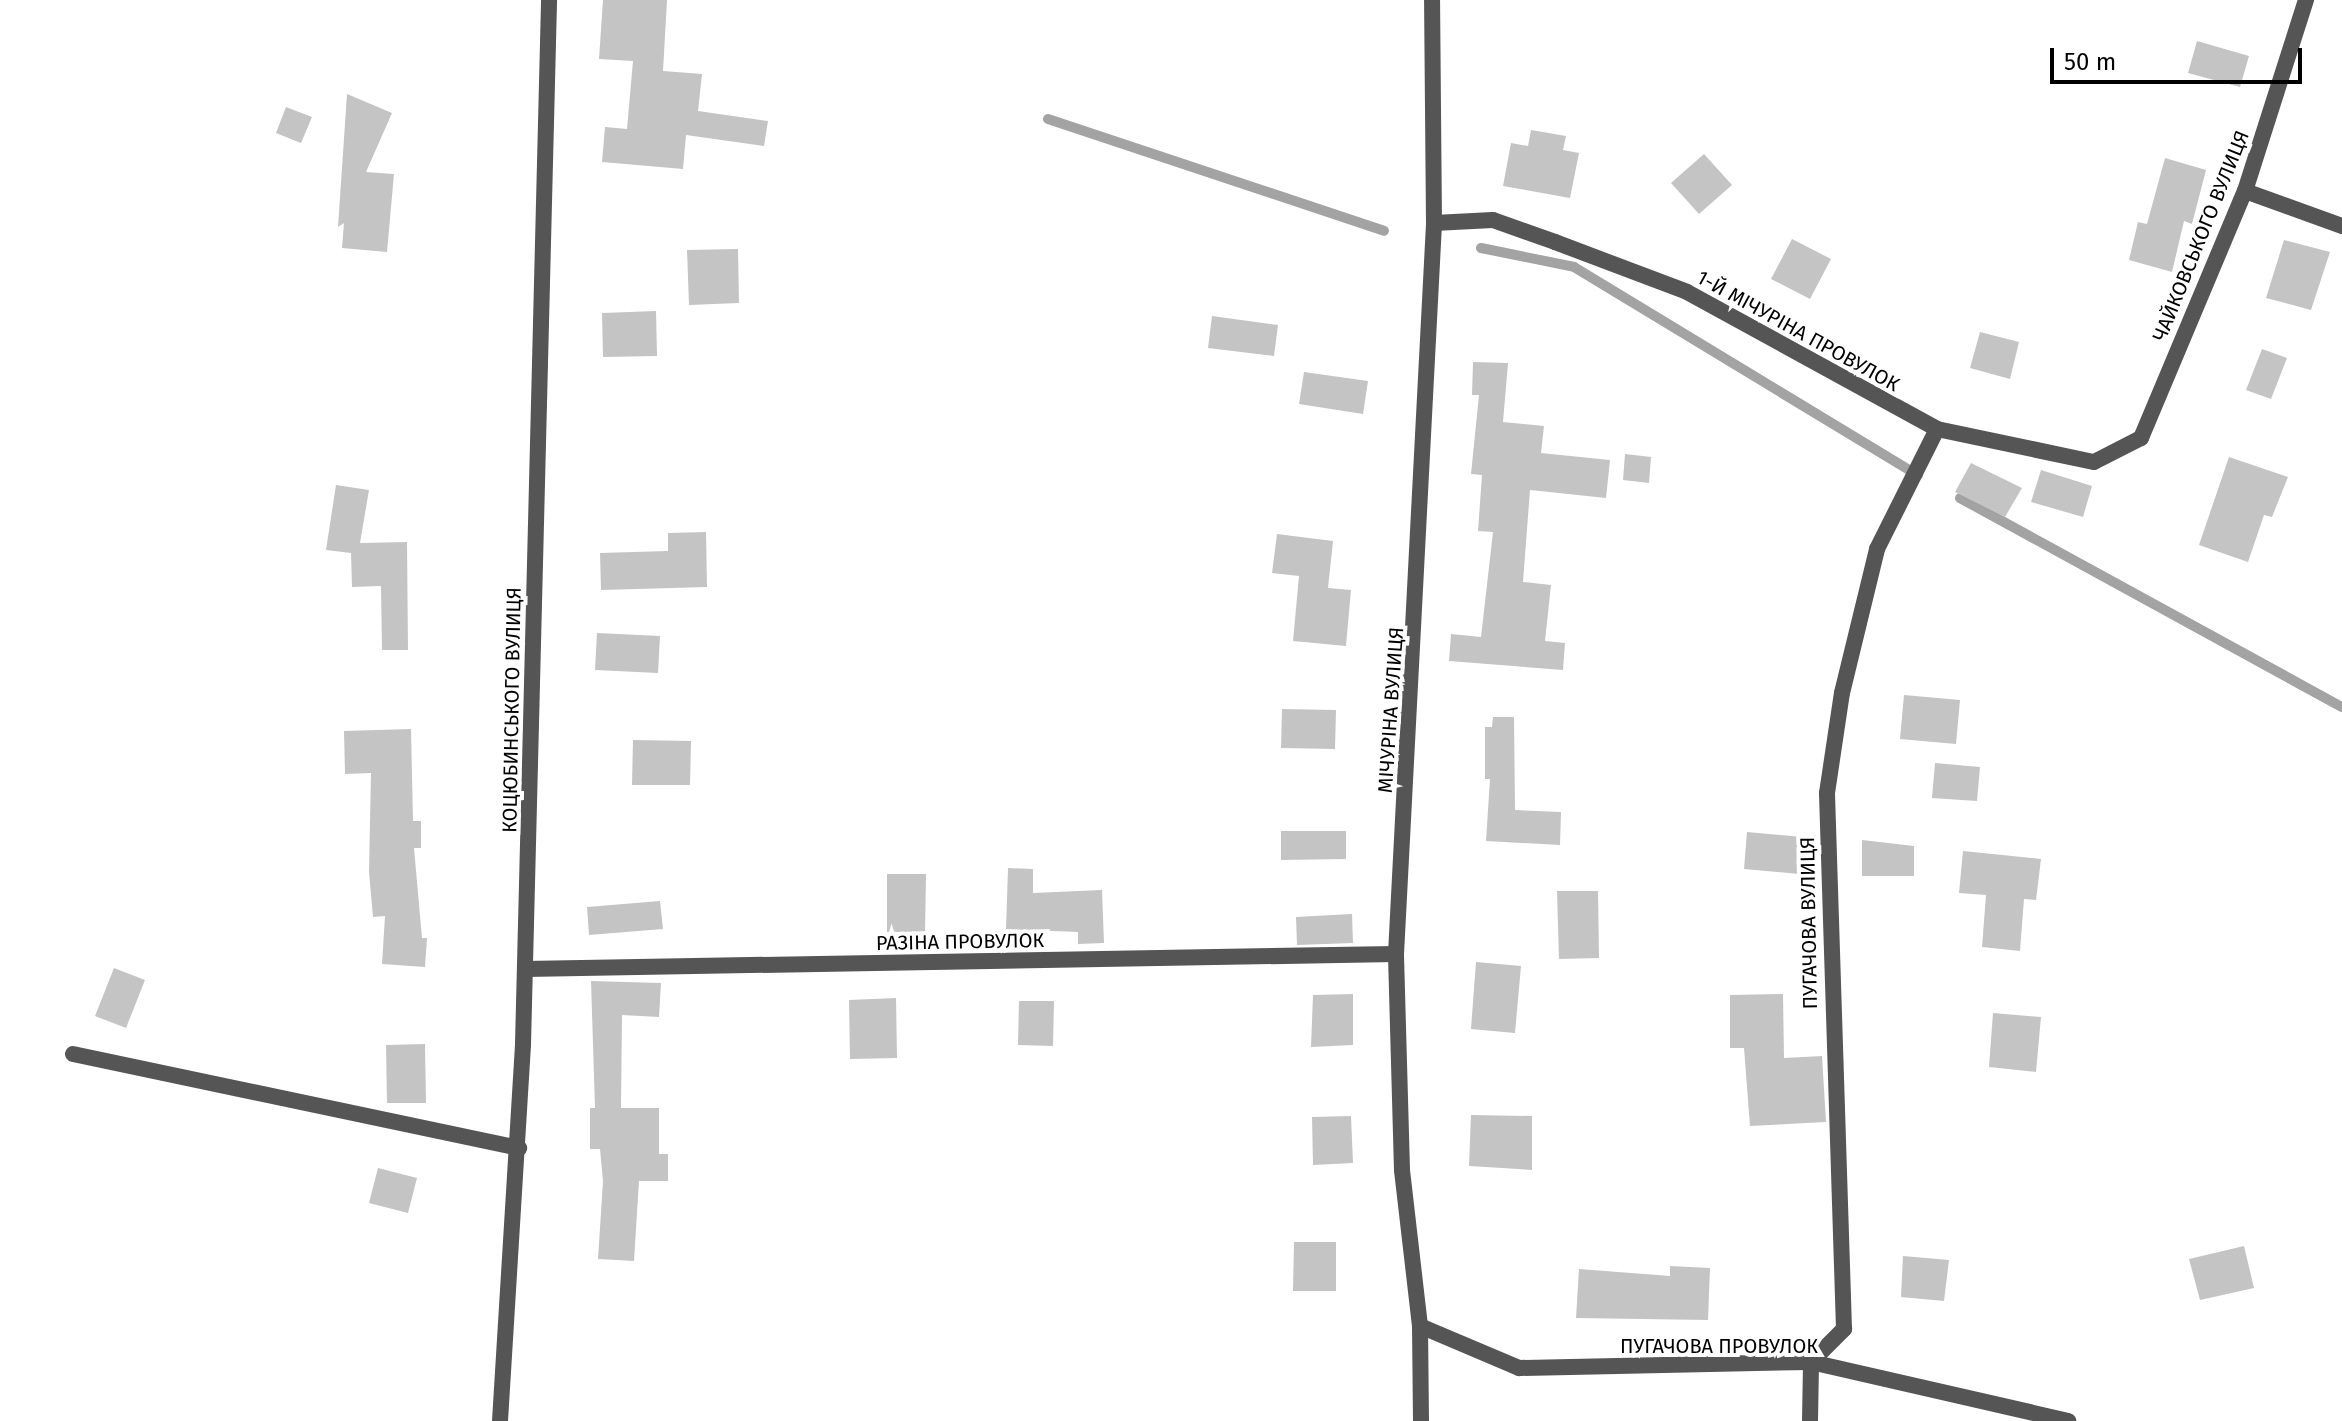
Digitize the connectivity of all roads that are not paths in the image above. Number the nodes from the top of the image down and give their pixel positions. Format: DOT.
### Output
graph roads {
  1 [pos="549,0"];
  2 [pos="1432,0"];
  3 [pos="2306,0"];
  4 [pos="2245,191"];
  5 [pos="1434,223"];
  6 [pos="2342,226"];
  7 [pos="1937,429"];
  8 [pos="2141,438"];
  9 [pos="1396,954"];
  10 [pos="525,969"];
  11 [pos="73,1054"];
  12 [pos="519,1148"];
  13 [pos="1420,1326"];
  14 [pos="1811,1362"];
  15 [pos="500,1421"];
  16 [pos="1421,1421"];
  17 [pos="1810,1421"];
  18 [pos="2068,1421"];
  1 -- 10 [label="street, КОЦЮБИНСЬКОГО ВУЛИЦЯ"];
  2 -- 5 [label="street, МІЧУРІНА ВУЛИЦЯ"];
  3 -- 4 [label="street, ЧАЙКОВСЬКОГО ВУЛИЦЯ"];
  4 -- 6 [label="street"];
  4 -- 8 [label="street, ЧАЙКОВСЬКОГО ВУЛИЦЯ"];
  5 -- 7 [label="street, 1-Й МІЧУРІНА ПРОВУЛОК"];
  5 -- 9 [label="street, МІЧУРІНА ВУЛИЦЯ"];
  7 -- 8 [label="street, 1-Й МІЧУРІНА ПРОВУЛОК"];
  7 -- 14 [label="street, ПУГАЧОВА ВУЛИЦЯ"];
  9 -- 10 [label="street, РАЗІНА ПРОВУЛОК"];
  9 -- 13 [label="street, МІЧУРІНА ВУЛИЦЯ"];
  10 -- 12 [label="street, КОЦЮБИНСЬКОГО ВУЛИЦЯ"];
  11 -- 12 [label="street"];
  12 -- 15 [label="street, КОЦЮБИНСЬКОГО ВУЛИЦЯ"];
  13 -- 14 [label="street, ПУГАЧОВА ПРОВУЛОК"];
  13 -- 16 [label="street, МІЧУРІНА ВУЛИЦЯ"];
  14 -- 17 [label="street"];
  14 -- 18 [label="street, ПУГАЧОВА ПРОВУЛОК"];
}
